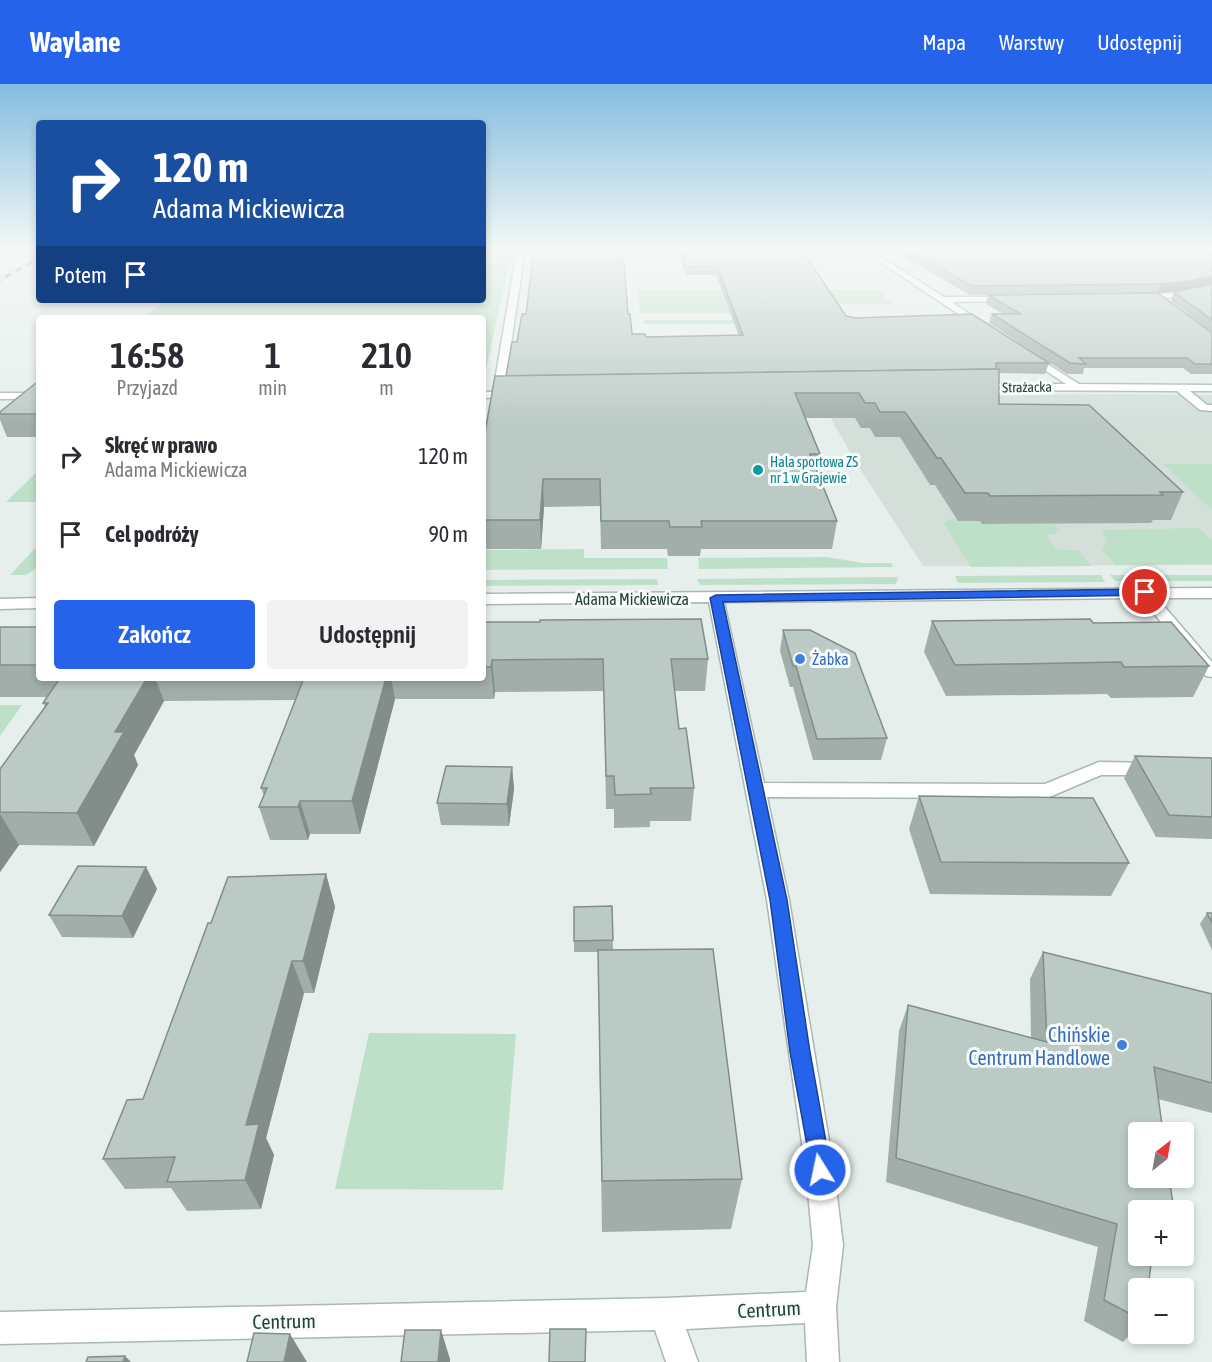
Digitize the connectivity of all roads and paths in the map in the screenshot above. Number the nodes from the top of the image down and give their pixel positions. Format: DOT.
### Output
graph roads {
  1 [pos="512,310"];
  2 [pos="956,310"];
  3 [pos="996,335"];
  4 [pos="1016,348"];
  5 [pos="1075,386"];
  6 [pos="1179,387"];
  7 [pos="969,388"];
  8 [pos="1212,388"];
  9 [pos="530,394"];
  10 [pos="486,395"];
  11 [pos="498,395"];
  12 [pos="0,396"];
  13 [pos="36,396"];
  14 [pos="1212,408"];
  15 [pos="1145,592"];
  16 [pos="1212,593"];
  17 [pos="716,598"];
  18 [pos="486,599"];
  19 [pos="36,603"];
  20 [pos="0,604"];
  21 [pos="1212,672"];
  22 [pos="1167,770"];
  23 [pos="754,790"];
  24 [pos="820,1307"];
  25 [pos="666,1314"];
  26 [pos="0,1328"];
  27 [pos="682,1362"];
  28 [pos="823,1362"];
  1 -- 11 [label="street"];
  2 -- 3 [label="street"];
  4 -- 5 [label="street"];
  5 -- 6 [label="street, Strażacka"];
  5 -- 7 [label="street, Strażacka"];
  6 -- 8 [label="street, Strażacka"];
  6 -- 14 [label="street"];
  9 -- 11 [label="street"];
  10 -- 11 [label="street"];
  12 -- 13 [label="street"];
  15 -- 16 [label="street, Adama Mickiewicza"];
  15 -- 17 [label="street, Adama Mickiewicza"];
  15 -- 21 [label="street"];
  17 -- 18 [label="street, Adama Mickiewicza"];
  17 -- 23 [label="street, Centrum"];
  19 -- 20 [label="street"];
  22 -- 23 [label="street"];
  23 -- 24 [label="street, Centrum"];
  24 -- 25 [label="street, Centrum"];
  24 -- 28 [label="street"];
  25 -- 26 [label="street, Centrum"];
  25 -- 27 [label="street"];
}
